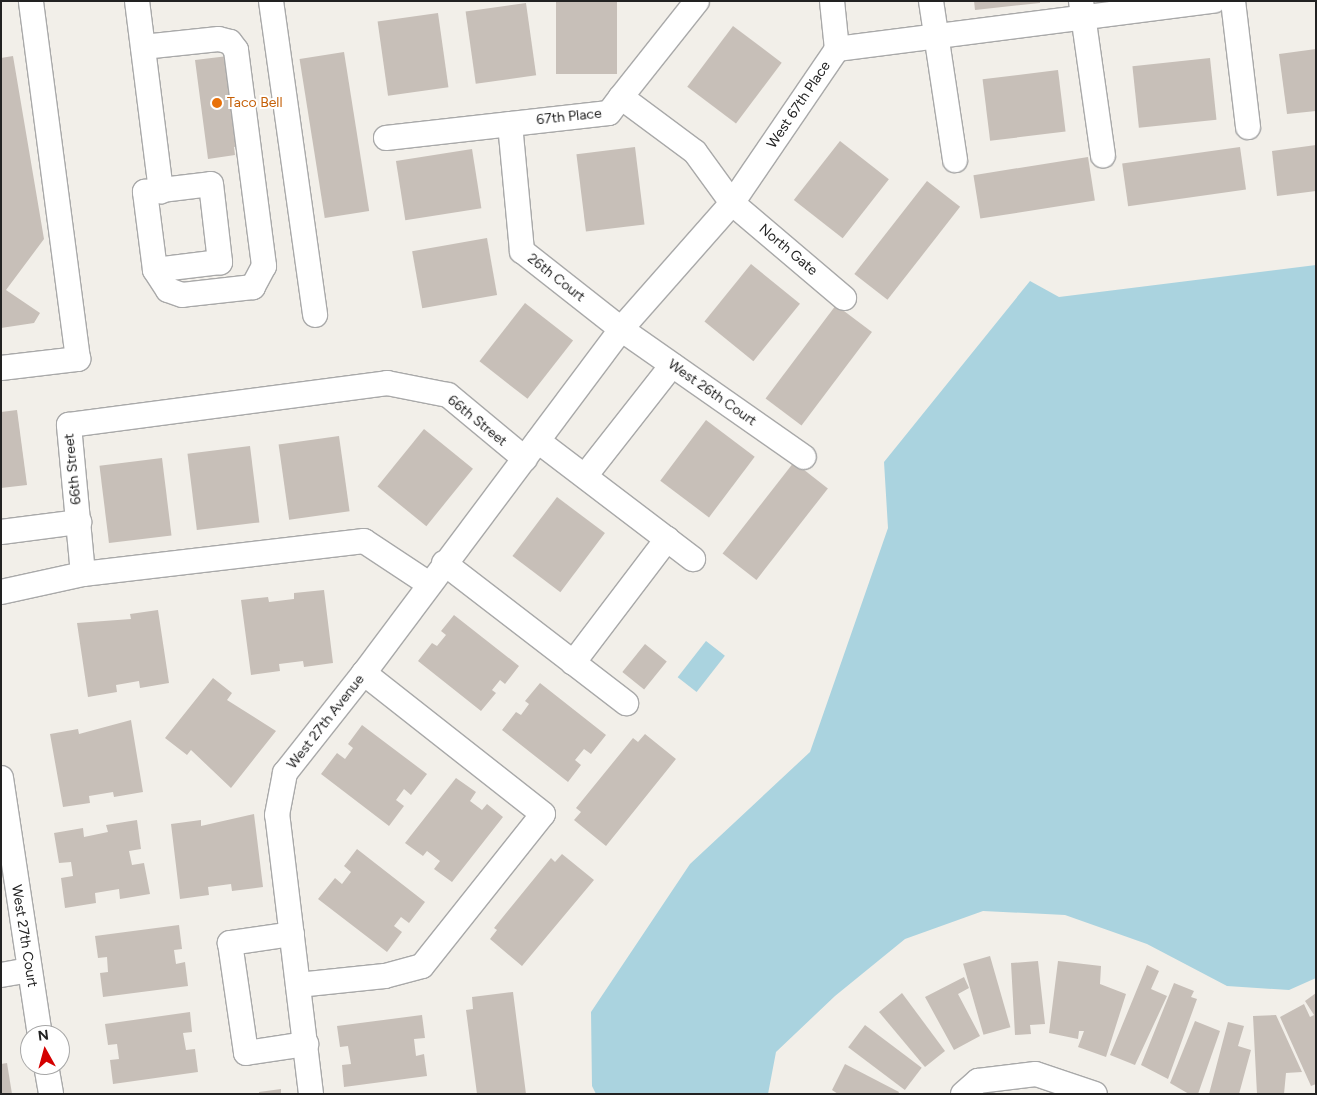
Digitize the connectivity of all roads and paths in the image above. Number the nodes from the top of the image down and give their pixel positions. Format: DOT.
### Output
graph roads {
  1 [pos="31,1"];
  2 [pos="137,1"];
  3 [pos="271,1"];
  4 [pos="697,1"];
  5 [pos="832,1"];
  6 [pos="931,1"];
  7 [pos="1214,1"];
  8 [pos="1233,1"];
  9 [pos="1083,10"];
  10 [pos="936,36"];
  11 [pos="143,47"];
  12 [pos="837,49"];
  13 [pos="621,97"];
  14 [pos="510,124"];
  15 [pos="1248,127"];
  16 [pos="386,138"];
  17 [pos="1103,155"];
  18 [pos="955,160"];
  19 [pos="160,190"];
  20 [pos="732,203"];
  21 [pos="155,270"];
  22 [pos="844,298"];
  23 [pos="315,315"];
  24 [pos="620,328"];
  25 [pos="672,365"];
  26 [pos="1,368"];
  27 [pos="532,450"];
  28 [pos="804,457"];
  29 [pos="586,476"];
  30 [pos="79,522"];
  31 [pos="1,532"];
  32 [pos="667,539"];
  33 [pos="693,559"];
  34 [pos="444,563"];
  35 [pos="83,574"];
  36 [pos="429,584"];
  37 [pos="1,592"];
  38 [pos="573,663"];
  39 [pos="364,673"];
  40 [pos="626,703"];
  41 [pos="1,778"];
  42 [pos="292,934"];
  43 [pos="29,970"];
  44 [pos="1,975"];
  45 [pos="298,985"];
  46 [pos="38,1025"];
  47 [pos="306,1044"];
  48 [pos="48,1075"];
  49 [pos="51,1094"];
  50 [pos="311,1094"];
  51 [pos="963,1094"];
  52 [pos="1095,1094"];
  1 -- 26 [label="street"];
  2 -- 11 [label="street"];
  3 -- 23 [label="street"];
  4 -- 13 [label="street, 67th Place"];
  5 -- 12 [label="street"];
  6 -- 10 [label="street"];
  7 -- 9 [label="street, West 67th Place"];
  8 -- 15 [label="street"];
  9 -- 10 [label="street, West 67th Place"];
  9 -- 17 [label="street"];
  10 -- 12 [label="street, West 67th Place"];
  10 -- 18 [label="street"];
  11 -- 19 [label="street"];
  11 -- 21 [label="street"];
  12 -- 20 [label="street, West 67th Place"];
  13 -- 14 [label="street, 67th Place"];
  13 -- 20 [label="street"];
  14 -- 16 [label="street, 67th Place"];
  14 -- 24 [label="street, 26th Court"];
  19 -- 21 [label="street"];
  19 -- 21 [label="street"];
  20 -- 22 [label="street, North Gate"];
  20 -- 24 [label="street, West 67th Place"];
  24 -- 25 [label="street, West 26th Court"];
  24 -- 27 [label="street, West 67th Place"];
  25 -- 28 [label="street, West 26th Court"];
  25 -- 29 [label="street"];
  27 -- 29 [label="street"];
  27 -- 30 [label="street, 66th Street"];
  27 -- 34 [label="street, West 27th Avenue"];
  29 -- 32 [label="street"];
  30 -- 31 [label="street"];
  30 -- 35 [label="street, 66th Street"];
  32 -- 33 [label="street"];
  32 -- 38 [label="street"];
  34 -- 36 [label="street, West 27th Avenue"];
  34 -- 38 [label="street"];
  35 -- 36 [label="street"];
  35 -- 37 [label="street"];
  36 -- 39 [label="street, West 27th Avenue"];
  38 -- 40 [label="street"];
  39 -- 42 [label="street, West 27th Avenue"];
  39 -- 45 [label="street"];
  41 -- 43 [label="street, West 27th Court"];
  42 -- 45 [label="street, West 27th Avenue"];
  42 -- 47 [label="street"];
  43 -- 44 [label="street"];
  43 -- 46 [label="street, West 27th Court"];
  45 -- 47 [label="street, West 27th Avenue"];
  47 -- 50 [label="street, West 27th Avenue"];
  48 -- 49 [label="street"];
  51 -- 52 [label="street"];
}
